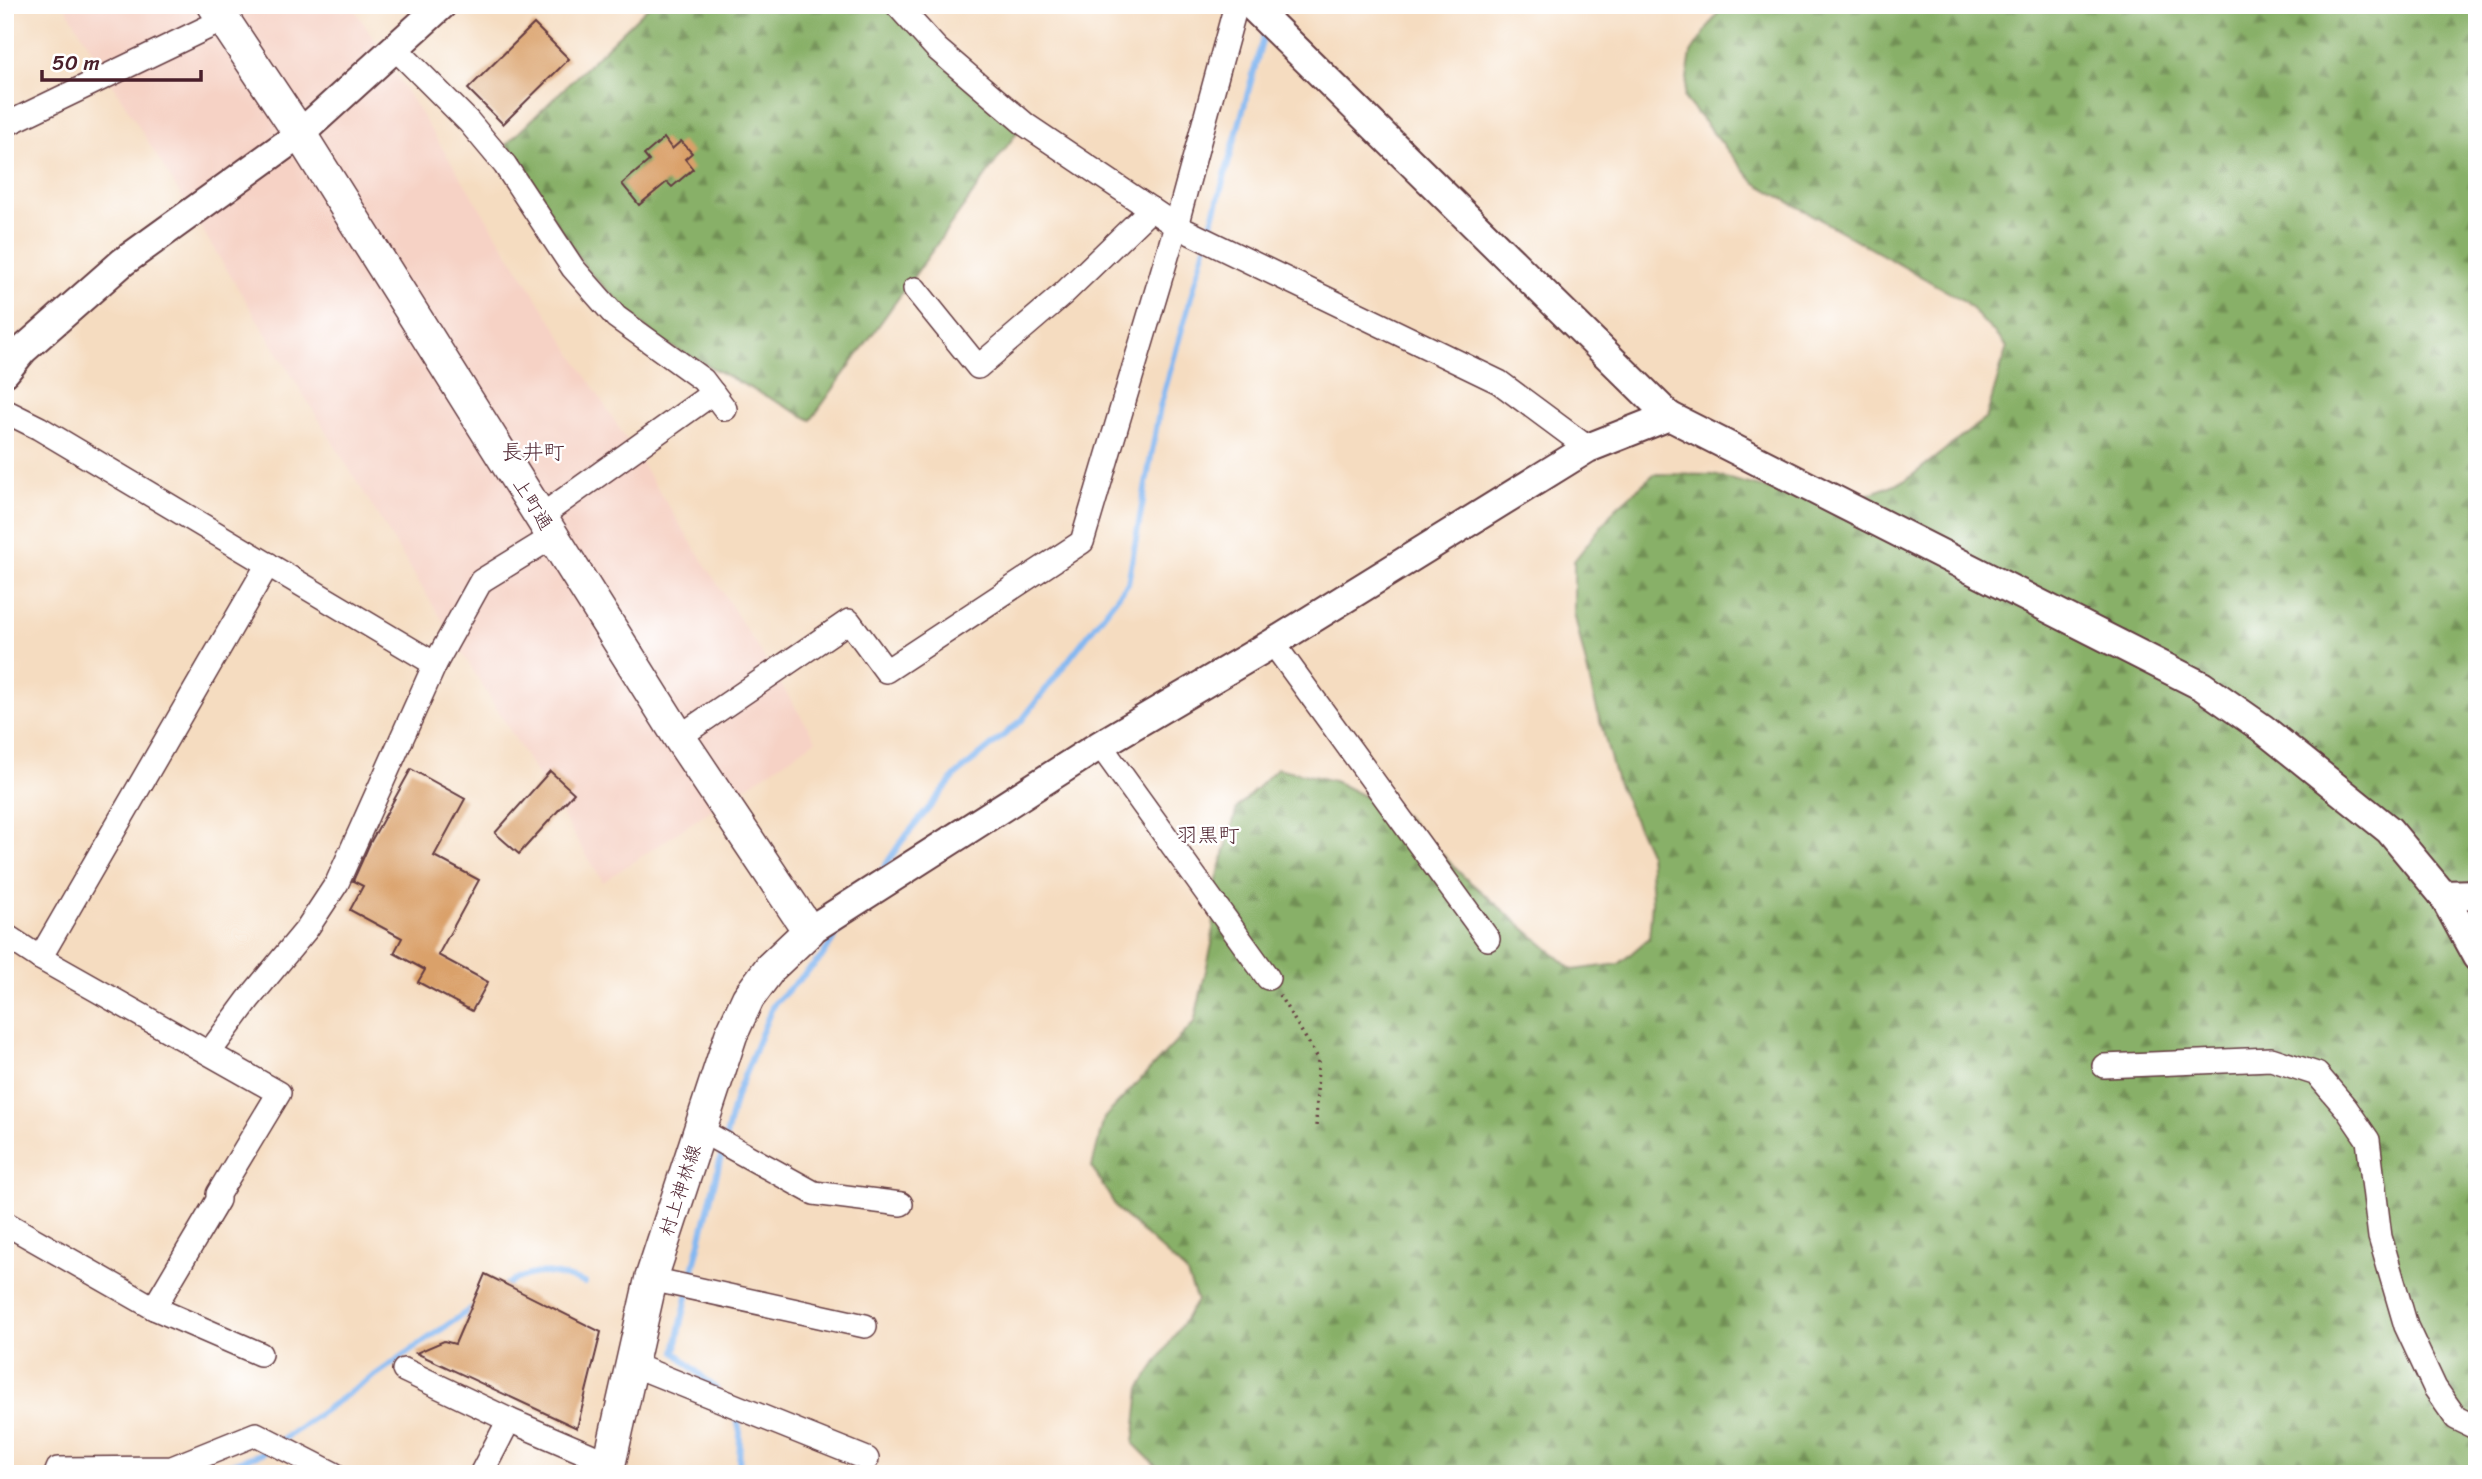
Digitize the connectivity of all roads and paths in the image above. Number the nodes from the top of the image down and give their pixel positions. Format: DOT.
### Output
graph roads {
  1 [pos="442,5"];
  2 [pos="897,5"];
  3 [pos="1236,5"];
  4 [pos="1251,5"];
  5 [pos="219,13"];
  6 [pos="395,48"];
  7 [pos="5,125"];
  8 [pos="300,134"];
  9 [pos="1151,209"];
  10 [pos="1176,226"];
  11 [pos="915,289"];
  12 [pos="5,372"];
  13 [pos="5,411"];
  14 [pos="1669,416"];
  15 [pos="1588,448"];
  16 [pos="547,526"];
  17 [pos="268,564"];
  18 [pos="1273,643"];
  19 [pos="435,664"];
  20 [pos="678,737"];
  21 [pos="1100,745"];
  22 [pos="2477,894"];
  23 [pos="2443,895"];
  24 [pos="808,931"];
  25 [pos="5,935"];
  26 [pos="1488,939"];
  27 [pos="2477,957"];
  28 [pos="40,958"];
  29 [pos="1268,978"];
  30 [pos="209,1053"];
  31 [pos="2104,1066"];
  32 [pos="700,1130"];
  33 [pos="1316,1130"];
  34 [pos="901,1204"];
  35 [pos="5,1223"];
  36 [pos="651,1279"];
  37 [pos="154,1308"];
  38 [pos="865,1326"];
  39 [pos="260,1354"];
  40 [pos="631,1364"];
  41 [pos="404,1370"];
  42 [pos="509,1420"];
  43 [pos="2477,1428"];
  44 [pos="867,1459"];
  45 [pos="608,1468"];
  46 [pos="329,1473"];
  47 [pos="56,1474"];
  48 [pos="481,1474"];
  1 -- 6 [label="street"];
  2 -- 9 [label="street"];
  3 -- 10 [label="street"];
  4 -- 14 [label="street"];
  5 -- 7 [label="street"];
  5 -- 8 [label="main road, 上町通"];
  6 -- 8 [label="street"];
  6 -- 16 [label="street"];
  8 -- 12 [label="street"];
  8 -- 16 [label="main road, 上町通"];
  9 -- 10 [label="street"];
  9 -- 11 [label="street"];
  10 -- 15 [label="street"];
  10 -- 20 [label="street"];
  13 -- 17 [label="street"];
  14 -- 15 [label="street"];
  14 -- 23 [label="street"];
  15 -- 18 [label="street"];
  16 -- 19 [label="street"];
  16 -- 20 [label="main road, 上町通"];
  17 -- 19 [label="street"];
  17 -- 28 [label="street"];
  18 -- 21 [label="street"];
  18 -- 26 [label="street"];
  19 -- 30 [label="street"];
  20 -- 24 [label="main road, 上町通"];
  21 -- 24 [label="street"];
  21 -- 29 [label="street"];
  22 -- 23 [label="street"];
  23 -- 27 [label="street"];
  24 -- 32 [label="main road, 村上神林線"];
  25 -- 28 [label="street"];
  28 -- 30 [label="street"];
  29 -- 33 [label="path"];
  30 -- 37 [label="street"];
  31 -- 43 [label="street"];
  32 -- 34 [label="street"];
  32 -- 36 [label="main road, 村上神林線"];
  35 -- 37 [label="street"];
  36 -- 38 [label="street"];
  36 -- 40 [label="main road, 村上神林線"];
  37 -- 39 [label="street"];
  40 -- 44 [label="street"];
  40 -- 45 [label="main road, 村上神林線"];
  41 -- 42 [label="street"];
  42 -- 45 [label="street"];
  42 -- 48 [label="street"];
  46 -- 47 [label="street"];
}
